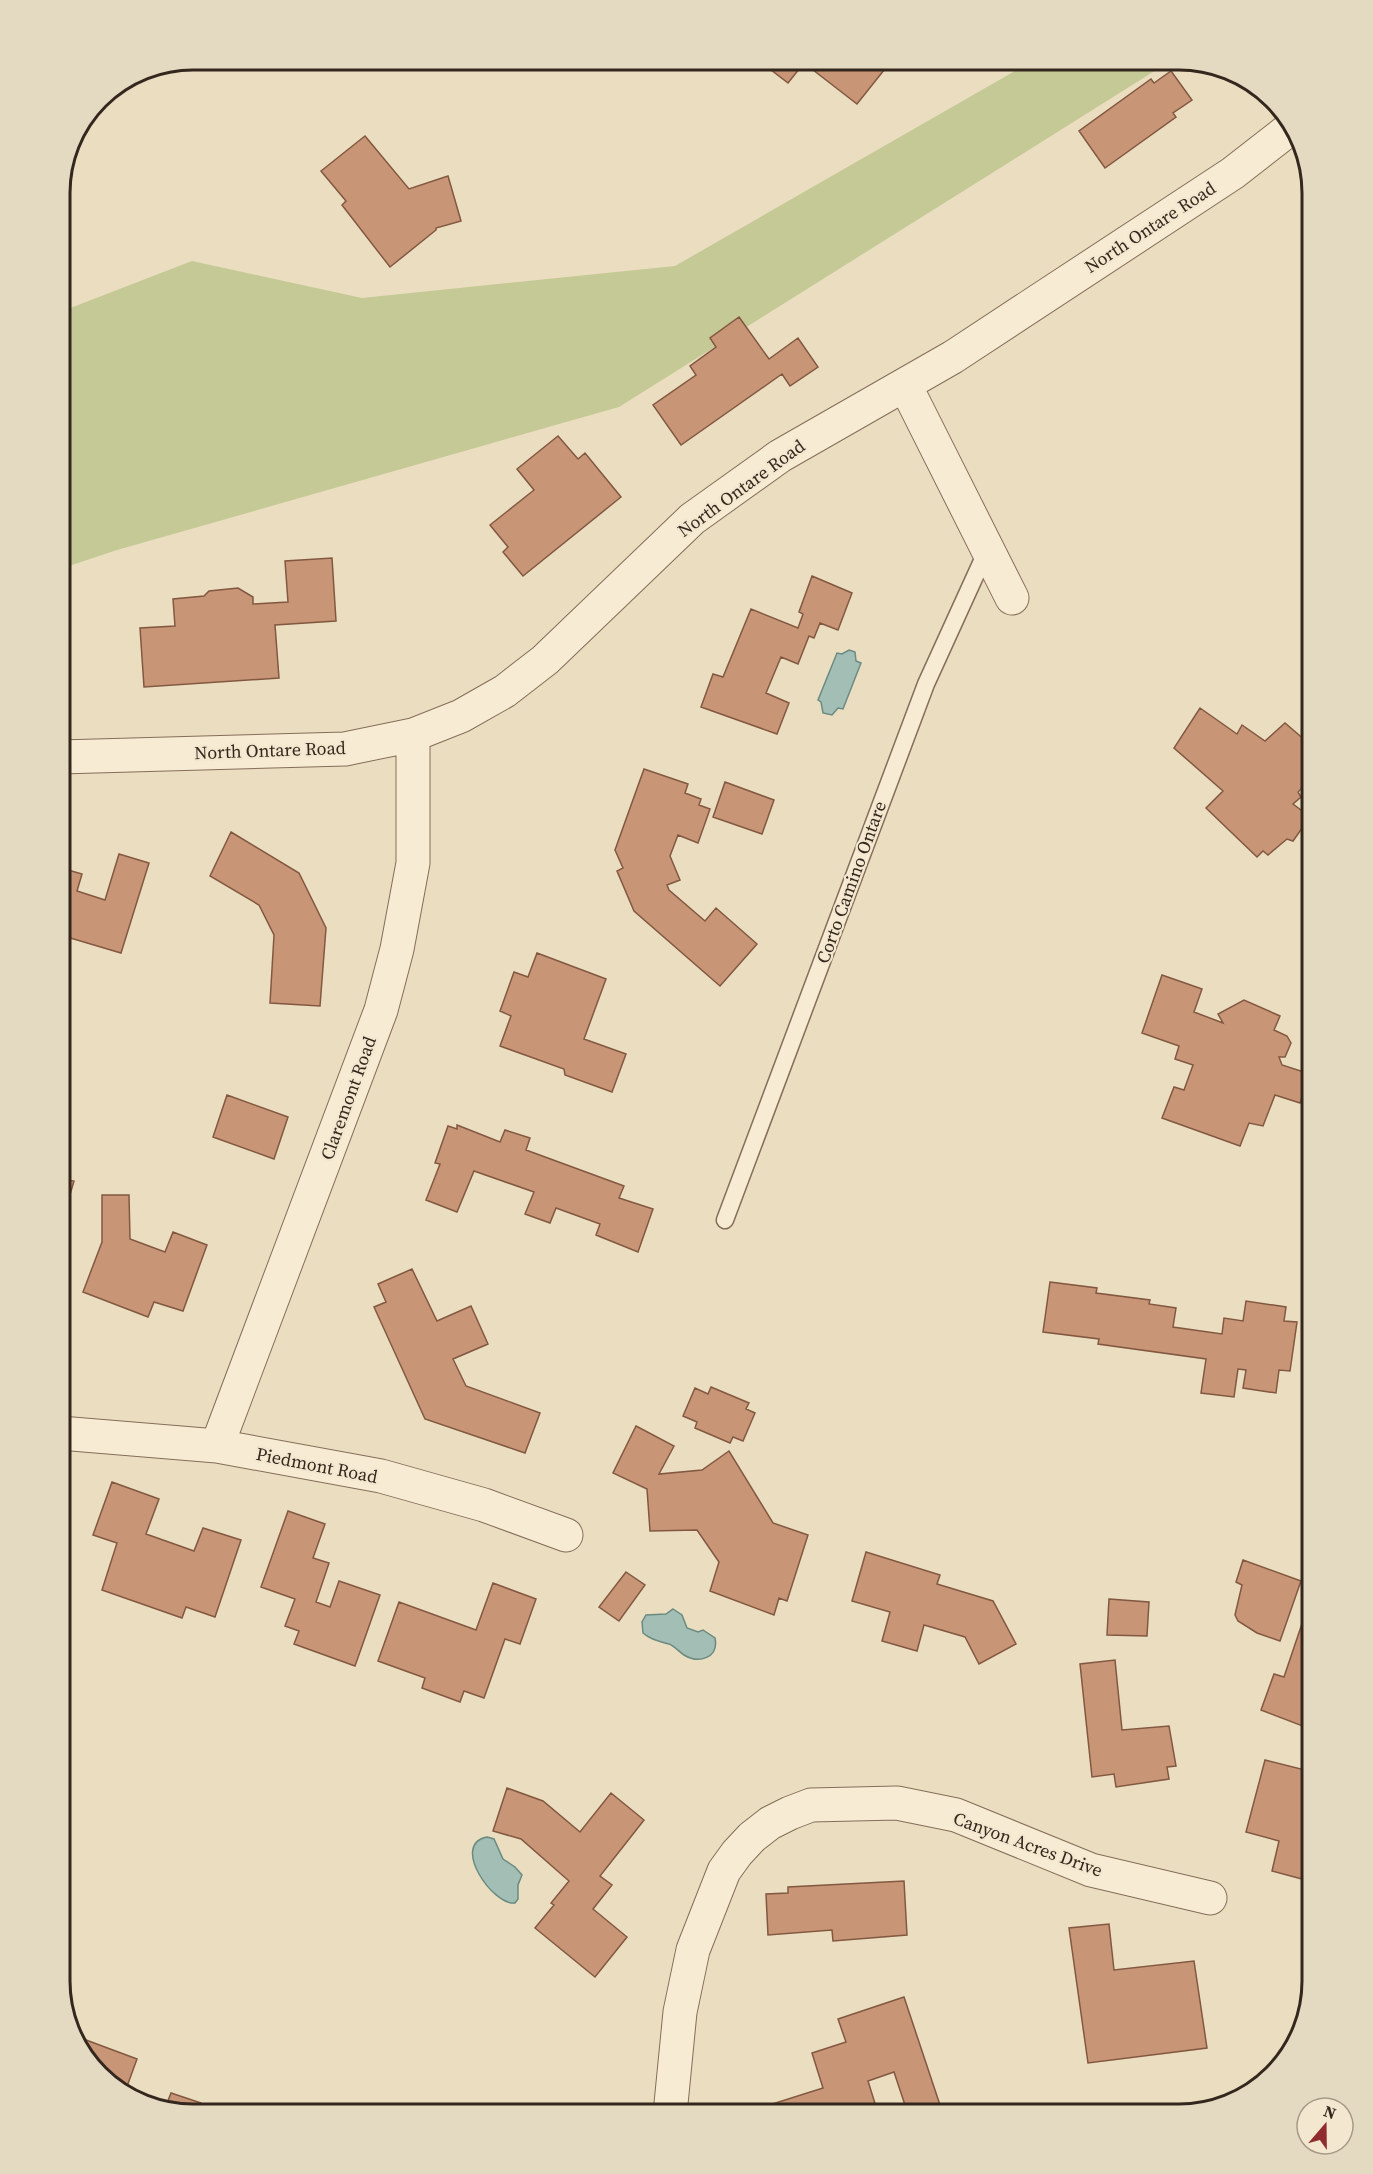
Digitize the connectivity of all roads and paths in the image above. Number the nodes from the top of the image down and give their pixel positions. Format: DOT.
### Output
graph roads {
  1 [pos="1286,132"];
  2 [pos="905,385"];
  3 [pos="987,549"];
  4 [pos="1012,598"];
  5 [pos="413,735"];
  6 [pos="71,757"];
  7 [pos="725,1220"];
  8 [pos="70,1434"];
  9 [pos="217,1446"];
  10 [pos="566,1535"];
  11 [pos="1210,1898"];
  12 [pos="671,2103"];
  1 -- 2 [label="street, North Ontare Road"];
  2 -- 3 [label="street"];
  2 -- 5 [label="street, North Ontare Road"];
  3 -- 4 [label="street"];
  3 -- 7 [label="lane, Corto Camino Ontare"];
  5 -- 6 [label="street, North Ontare Road"];
  5 -- 9 [label="street, Claremont Road"];
  8 -- 9 [label="street, Piedmont Road"];
  9 -- 10 [label="street, Piedmont Road"];
  11 -- 12 [label="street, Canyon Acres Drive"];
}
